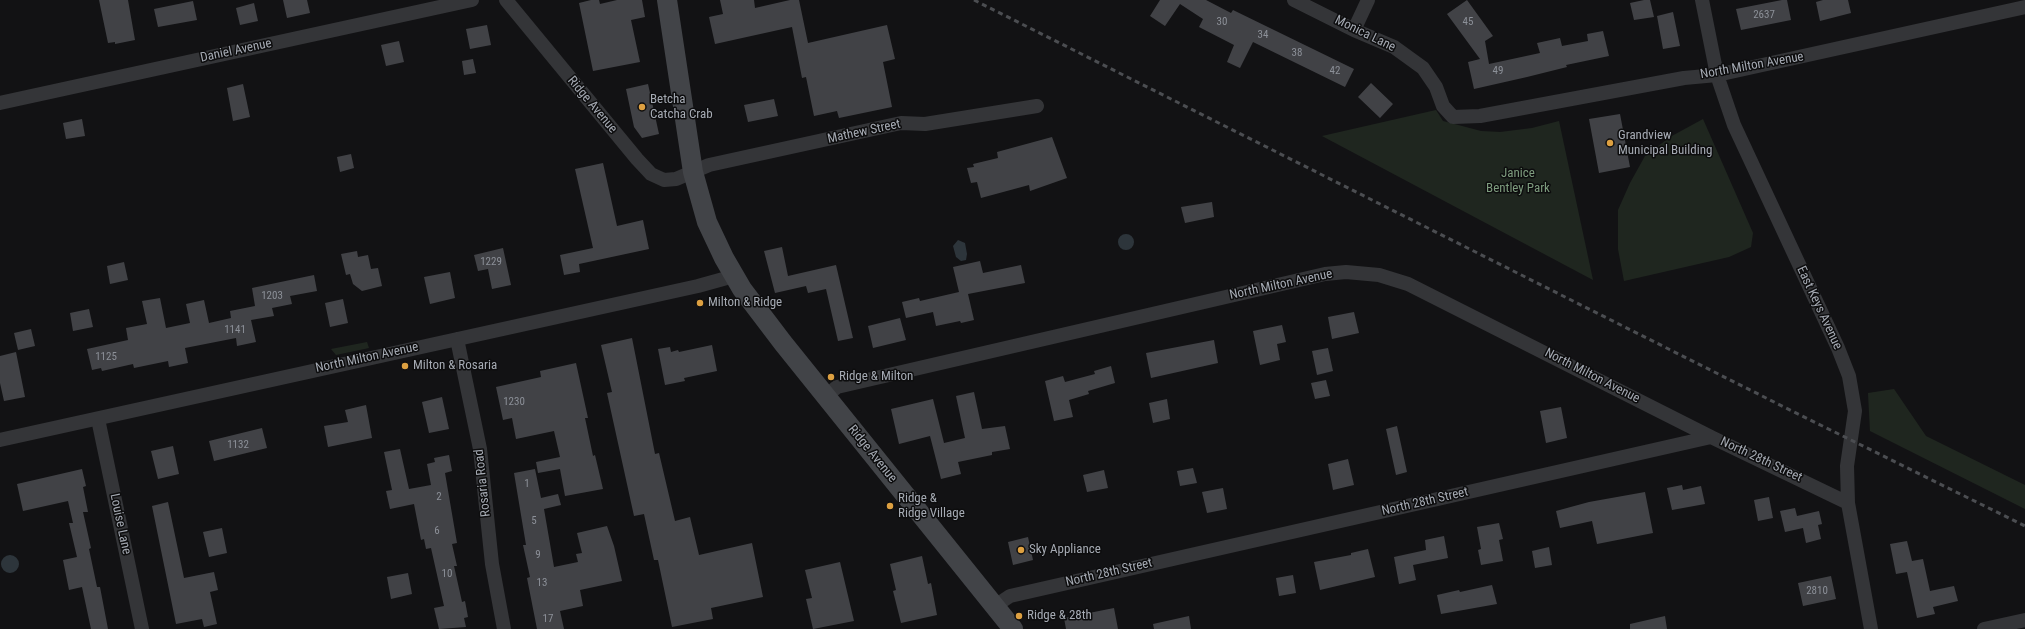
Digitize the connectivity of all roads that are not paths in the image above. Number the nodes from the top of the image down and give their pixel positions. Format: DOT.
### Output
graph roads {
  1 [pos="472,0"];
  2 [pos="506,0"];
  3 [pos="667,0"];
  4 [pos="1294,0"];
  5 [pos="1368,0"];
  6 [pos="1702,0"];
  7 [pos="2025,7"];
  8 [pos="1354,30"];
  9 [pos="1717,75"];
  10 [pos="0,103"];
  11 [pos="1037,106"];
  12 [pos="1453,117"];
  13 [pos="693,172"];
  14 [pos="734,276"];
  15 [pos="457,339"];
  16 [pos="826,396"];
  17 [pos="98,418"];
  18 [pos="1712,437"];
  19 [pos="0,440"];
  20 [pos="1848,503"];
  21 [pos="995,606"];
  22 [pos="2025,620"];
  23 [pos="142,629"];
  24 [pos="504,629"];
  25 [pos="1013,629"];
  26 [pos="1871,629"];
  27 [pos="1984,629"];
  1 -- 10 [label="street, Daniel Avenue"];
  2 -- 13 [label="street, Ridge Avenue"];
  3 -- 13 [label="street, Ridge Avenue"];
  4 -- 8 [label="street, Monica Lane"];
  5 -- 8 [label="street"];
  6 -- 9 [label="street, East Keys Avenue"];
  7 -- 9 [label="street, North Milton Avenue"];
  8 -- 12 [label="street, Monica Lane"];
  9 -- 12 [label="street, North Milton Avenue"];
  9 -- 20 [label="street, East Keys Avenue"];
  11 -- 13 [label="street, Mathew Street"];
  13 -- 14 [label="street, Ridge Avenue"];
  14 -- 15 [label="street, North Milton Avenue"];
  14 -- 16 [label="street, Ridge Avenue"];
  15 -- 17 [label="street, North Milton Avenue"];
  15 -- 24 [label="street, Rosaria Road"];
  16 -- 18 [label="street, North Milton Avenue"];
  16 -- 21 [label="street, Ridge Avenue"];
  17 -- 19 [label="street, North Milton Avenue"];
  17 -- 23 [label="street, Louise Lane"];
  18 -- 20 [label="street, North 28th Street"];
  18 -- 21 [label="street, North 28th Street"];
  20 -- 26 [label="street, East Keys Avenue"];
  21 -- 25 [label="street, Ridge Avenue"];
  22 -- 27 [label="street"];
}
